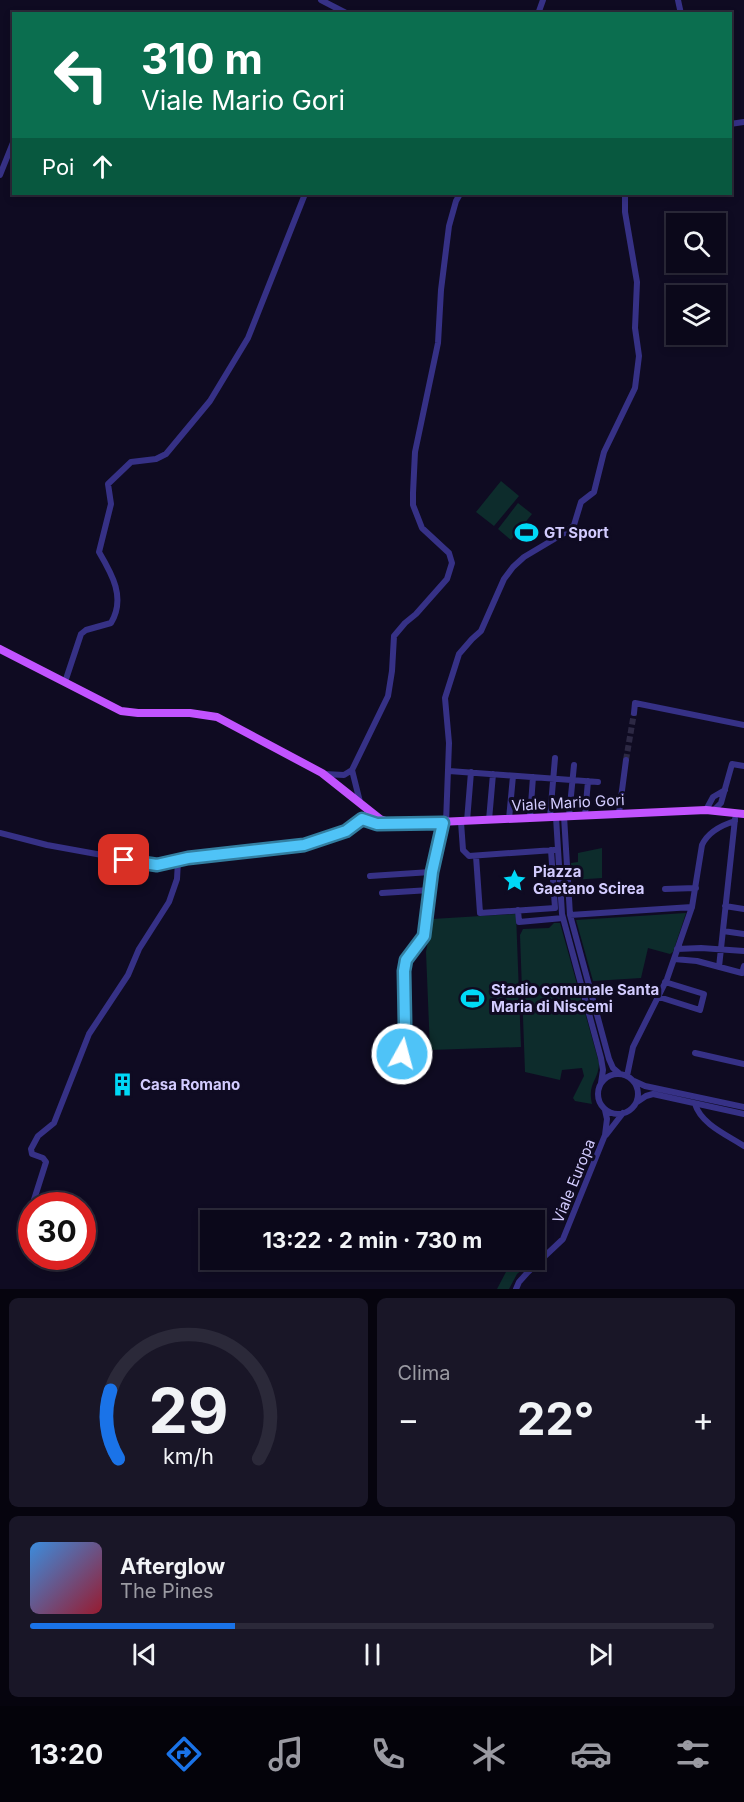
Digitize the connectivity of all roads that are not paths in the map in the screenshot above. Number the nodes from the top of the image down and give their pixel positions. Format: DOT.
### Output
graph roads {
  1 [pos="321,0"];
  2 [pos="344,12"];
  3 [pos="12,145"];
  4 [pos="0,175"];
  5 [pos="305,195"];
  6 [pos="459,195"];
  7 [pos="625,195"];
  8 [pos="0,648"];
  9 [pos="65,682"];
  10 [pos="634,713"];
  11 [pos="744,725"];
  12 [pos="555,758"];
  13 [pos="626,760"];
  14 [pos="574,765"];
  15 [pos="744,766"];
  16 [pos="352,770"];
  17 [pos="449,771"];
  18 [pos="471,772"];
  19 [pos="322,773"];
  20 [pos="493,774"];
  21 [pos="513,776"];
  22 [pos="533,777"];
  23 [pos="553,778"];
  24 [pos="573,780"];
  25 [pos="588,781"];
  26 [pos="598,782"];
  27 [pos="726,790"];
  28 [pos="717,795"];
  29 [pos="360,803"];
  30 [pos="714,810"];
  31 [pos="619,813"];
  32 [pos="585,815"];
  33 [pos="736,815"];
  34 [pos="560,816"];
  35 [pos="530,818"];
  36 [pos="509,819"];
  37 [pos="489,820"];
  38 [pos="464,822"];
  39 [pos="444,823"];
  40 [pos="393,824"];
  41 [pos="0,833"];
  42 [pos="555,850"];
  43 [pos="476,856"];
  44 [pos="178,861"];
  45 [pos="432,872"];
  46 [pos="370,876"];
  47 [pos="696,888"];
  48 [pos="430,890"];
  49 [pos="665,890"];
  50 [pos="382,893"];
  51 [pos="725,906"];
  52 [pos="692,907"];
  53 [pos="744,909"];
  54 [pos="518,910"];
  55 [pos="567,917"];
  56 [pos="723,931"];
  57 [pos="744,934"];
  58 [pos="721,949"];
  59 [pos="677,950"];
  60 [pos="744,951"];
  61 [pos="674,959"];
  62 [pos="744,966"];
  63 [pos="719,967"];
  64 [pos="665,982"];
  65 [pos="658,997"];
  66 [pos="696,1053"];
  67 [pos="375,1057"];
  68 [pos="744,1064"];
  69 [pos="623,1075"];
  70 [pos="633,1081"];
  71 [pos="601,1083"];
  72 [pos="636,1102"];
  73 [pos="695,1104"];
  74 [pos="744,1107"];
  75 [pos="605,1110"];
  76 [pos="623,1113"];
  77 [pos="744,1114"];
  78 [pos="605,1135"];
  79 [pos="744,1146"];
  80 [pos="37,1192"];
  81 [pos="516,1289"];
  1 -- 2 [label="street"];
  3 -- 4 [label="street"];
  5 -- 9 [label="street"];
  6 -- 16 [label="street"];
  7 -- 17 [label="street"];
  8 -- 9 [label="main road"];
  9 -- 19 [label="main road"];
  10 -- 11 [label="street"];
  12 -- 23 [label="street"];
  13 -- 31 [label="street"];
  14 -- 24 [label="street"];
  15 -- 27 [label="street"];
  16 -- 19 [label="street"];
  16 -- 29 [label="street"];
  17 -- 18 [label="street"];
  17 -- 39 [label="street"];
  18 -- 20 [label="street"];
  18 -- 38 [label="street"];
  19 -- 29 [label="main road"];
  20 -- 21 [label="street"];
  20 -- 37 [label="street"];
  21 -- 22 [label="street"];
  21 -- 36 [label="street"];
  22 -- 23 [label="street"];
  22 -- 35 [label="street"];
  23 -- 24 [label="street"];
  23 -- 34 [label="street"];
  24 -- 25 [label="street"];
  24 -- 34 [label="street"];
  25 -- 26 [label="street"];
  25 -- 32 [label="street"];
  27 -- 28 [label="street"];
  27 -- 30 [label="street"];
  27 -- 33 [label="street"];
  28 -- 30 [label="street"];
  28 -- 30 [label="street"];
  29 -- 40 [label="main road"];
  30 -- 31 [label="main road, Viale Mario Gori"];
  30 -- 33 [label="main road, Viale Mario Gori"];
  31 -- 32 [label="main road, Viale Mario Gori"];
  32 -- 34 [label="main road, Viale Mario Gori"];
  33 -- 47 [label="street"];
  33 -- 51 [label="street"];
  34 -- 35 [label="main road, Viale Mario Gori"];
  34 -- 42 [label="street"];
  34 -- 55 [label="street"];
  35 -- 36 [label="main road, Viale Mario Gori"];
  36 -- 37 [label="main road, Viale Mario Gori"];
  37 -- 38 [label="main road, Viale Mario Gori"];
  38 -- 39 [label="main road, Viale Mario Gori"];
  38 -- 43 [label="street"];
  39 -- 40 [label="main road, Viale Mario Gori"];
  39 -- 45 [label="street"];
  40 -- 44 [label="street"];
  41 -- 44 [label="street"];
  42 -- 43 [label="street"];
  42 -- 54 [label="street"];
  42 -- 55 [label="street"];
  43 -- 54 [label="street"];
  44 -- 80 [label="street"];
  45 -- 46 [label="street"];
  45 -- 48 [label="street"];
  47 -- 49 [label="street"];
  47 -- 52 [label="street"];
  48 -- 50 [label="street"];
  48 -- 67 [label="street"];
  51 -- 53 [label="street"];
  51 -- 56 [label="street"];
  52 -- 55 [label="street"];
  52 -- 59 [label="street"];
  54 -- 55 [label="street"];
  55 -- 69 [label="street"];
  55 -- 71 [label="street"];
  56 -- 57 [label="street"];
  56 -- 58 [label="street"];
  58 -- 59 [label="street"];
  58 -- 60 [label="street"];
  58 -- 63 [label="street"];
  59 -- 61 [label="street"];
  61 -- 63 [label="street"];
  61 -- 64 [label="street"];
  62 -- 63 [label="street"];
  64 -- 65 [label="street"];
  64 -- 65 [label="street"];
  65 -- 69 [label="street"];
  66 -- 68 [label="street"];
  69 -- 70 [label="street"];
  69 -- 71 [label="street"];
  70 -- 72 [label="street"];
  70 -- 74 [label="street"];
  71 -- 75 [label="street"];
  72 -- 73 [label="street"];
  72 -- 76 [label="street"];
  73 -- 77 [label="street"];
  73 -- 79 [label="street"];
  75 -- 76 [label="street"];
  75 -- 78 [label="street, Viale Europa"];
  76 -- 78 [label="street, Viale Europa"];
  78 -- 81 [label="street, Viale Europa"];
}
